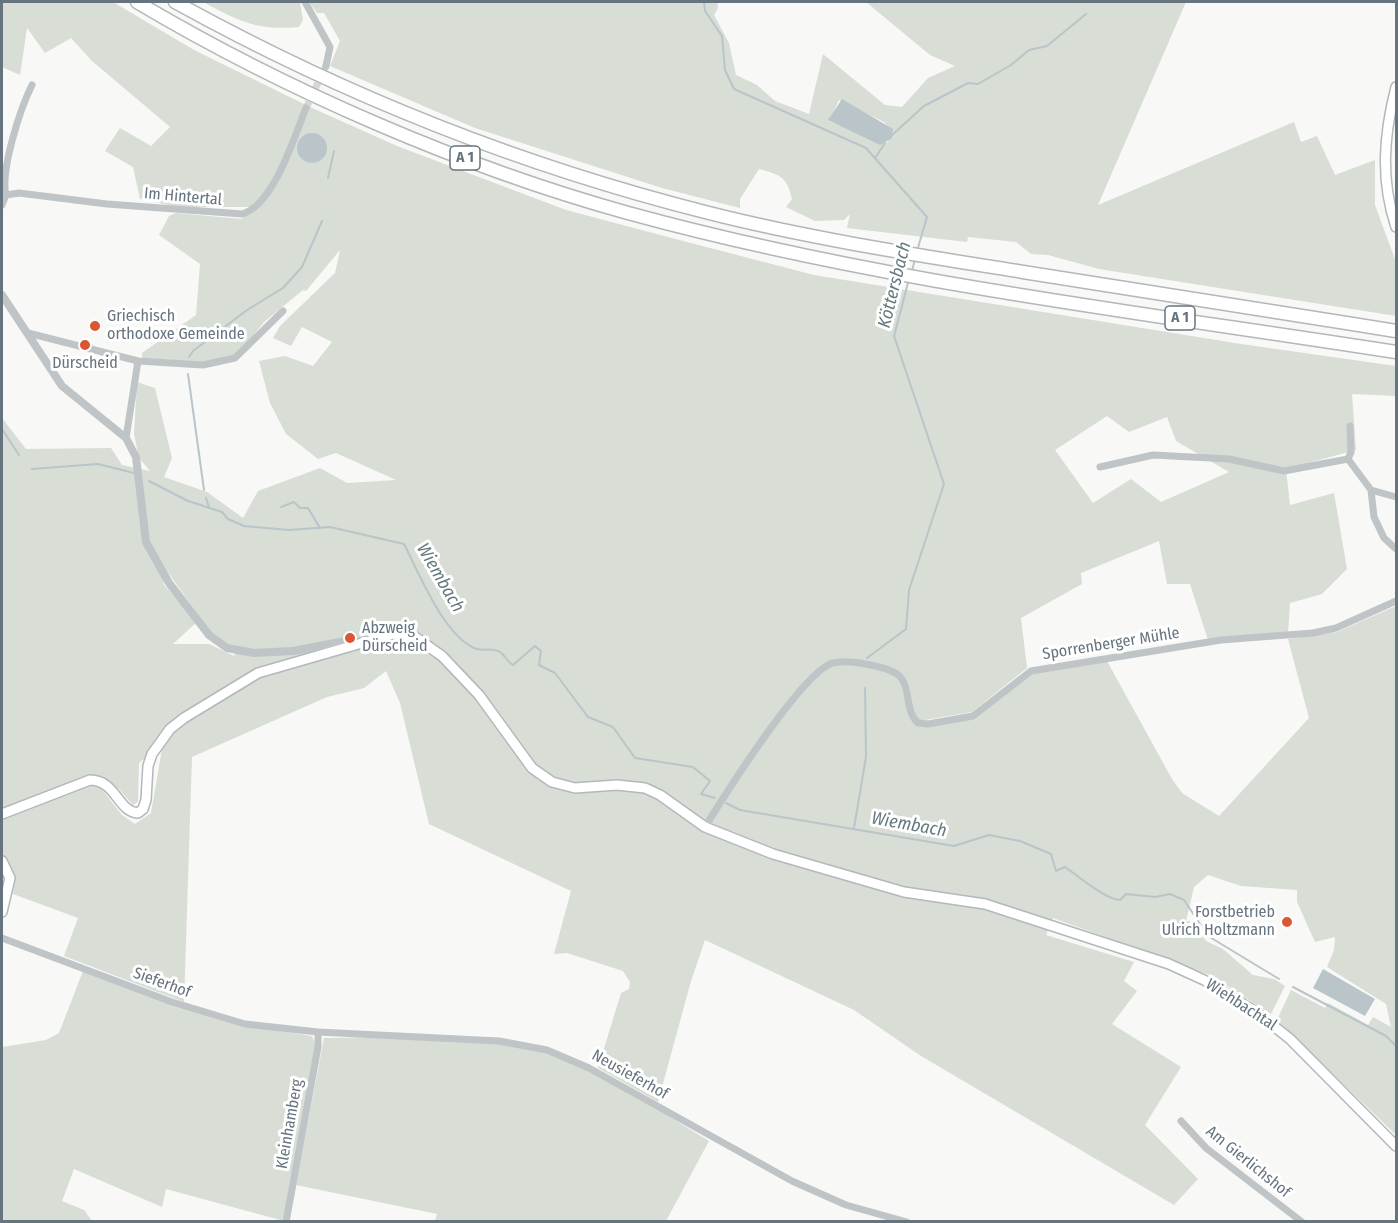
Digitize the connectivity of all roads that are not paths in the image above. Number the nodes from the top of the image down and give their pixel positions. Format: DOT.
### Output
graph roads {
  1 [pos="137,2"];
  2 [pos="175,2"];
  3 [pos="305,2"];
  4 [pos="326,66"];
  5 [pos="32,85"];
  6 [pos="1396,87"];
  7 [pos="306,108"];
  8 [pos="6,195"];
  9 [pos="2,205"];
  10 [pos="1396,227"];
  11 [pos="2,295"];
  12 [pos="283,310"];
  13 [pos="1396,331"];
  14 [pos="28,333"];
  15 [pos="1396,352"];
  16 [pos="138,361"];
  17 [pos="1350,426"];
  18 [pos="126,438"];
  19 [pos="1348,459"];
  20 [pos="1100,467"];
  21 [pos="1371,490"];
  22 [pos="1396,497"];
  23 [pos="1396,549"];
  24 [pos="1396,601"];
  25 [pos="352,647"];
  26 [pos="2,814"];
  27 [pos="705,826"];
  28 [pos="2,861"];
  29 [pos="2,912"];
  30 [pos="2,938"];
  31 [pos="318,1032"];
  32 [pos="1180,1121"];
  33 [pos="1396,1146"];
  34 [pos="286,1221"];
  35 [pos="907,1221"];
  36 [pos="1302,1221"];
  1 -- 15 [label="highway, A 1"];
  2 -- 13 [label="highway, A 1"];
  3 -- 4 [label="street"];
  5 -- 8 [label="street"];
  6 -- 10 [label="main road"];
  7 -- 8 [label="street, Im Hintertal"];
  8 -- 9 [label="street"];
  11 -- 14 [label="street"];
  12 -- 16 [label="street"];
  14 -- 16 [label="street"];
  14 -- 18 [label="street"];
  16 -- 18 [label="street"];
  17 -- 19 [label="street"];
  18 -- 25 [label="street"];
  19 -- 20 [label="street"];
  19 -- 21 [label="street"];
  21 -- 22 [label="street"];
  21 -- 23 [label="street"];
  24 -- 27 [label="street, Sporrenberger Mühle"];
  25 -- 26 [label="main road, Wiehbachtal"];
  25 -- 27 [label="main road, Wiehbachtal"];
  27 -- 33 [label="main road, Wiehbachtal"];
  28 -- 29 [label="main road"];
  30 -- 31 [label="street, Sieferhof"];
  31 -- 34 [label="street, Kleinhamberg"];
  31 -- 35 [label="street, Neusieferhof"];
  32 -- 36 [label="street, Am Gierlichshof"];
}
